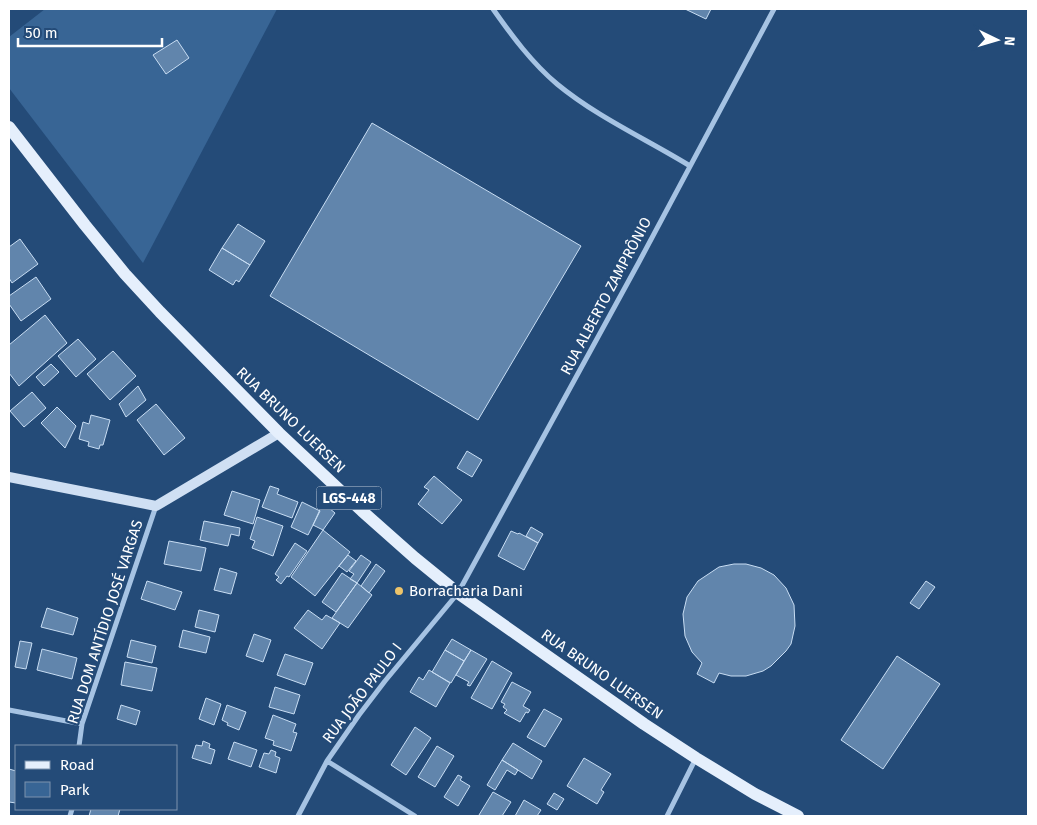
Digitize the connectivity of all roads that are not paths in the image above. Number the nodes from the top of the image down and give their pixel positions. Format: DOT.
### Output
graph roads {
  1 [pos="493,9"];
  2 [pos="774,9"];
  3 [pos="9,127"];
  4 [pos="690,166"];
  5 [pos="279,433"];
  6 [pos="9,476"];
  7 [pos="156,506"];
  8 [pos="458,593"];
  9 [pos="9,710"];
  10 [pos="82,724"];
  11 [pos="79,745"];
  12 [pos="696,758"];
  13 [pos="327,761"];
  14 [pos="298,816"];
  15 [pos="415,816"];
  16 [pos="667,816"];
  17 [pos="798,816"];
  1 -- 4 [label="street"];
  2 -- 4 [label="street, RUA ALBERTO ZAMPRÔNIO"];
  3 -- 5 [label="main road, RUA BRUNO LUERSEN / LGS-448"];
  4 -- 8 [label="street, RUA ALBERTO ZAMPRÔNIO"];
  5 -- 7 [label="street"];
  5 -- 8 [label="main road, RUA BRUNO LUERSEN / LGS-448"];
  6 -- 7 [label="street"];
  7 -- 10 [label="street, RUA DOM ANTÍDIO JOSÉ VARGAS"];
  8 -- 12 [label="main road, RUA BRUNO LUERSEN / LGS-448"];
  8 -- 13 [label="street, RUA JOÃO PAULO I"];
  9 -- 10 [label="street"];
  10 -- 11 [label="street, RUA DOM ANTÍDIO JOSÉ VARGAS"];
  12 -- 16 [label="street"];
  12 -- 17 [label="main road, RUA BRUNO LUERSEN / LGS-448"];
  13 -- 14 [label="street, RUA JOÃO PAULO I"];
  13 -- 15 [label="street"];
}
